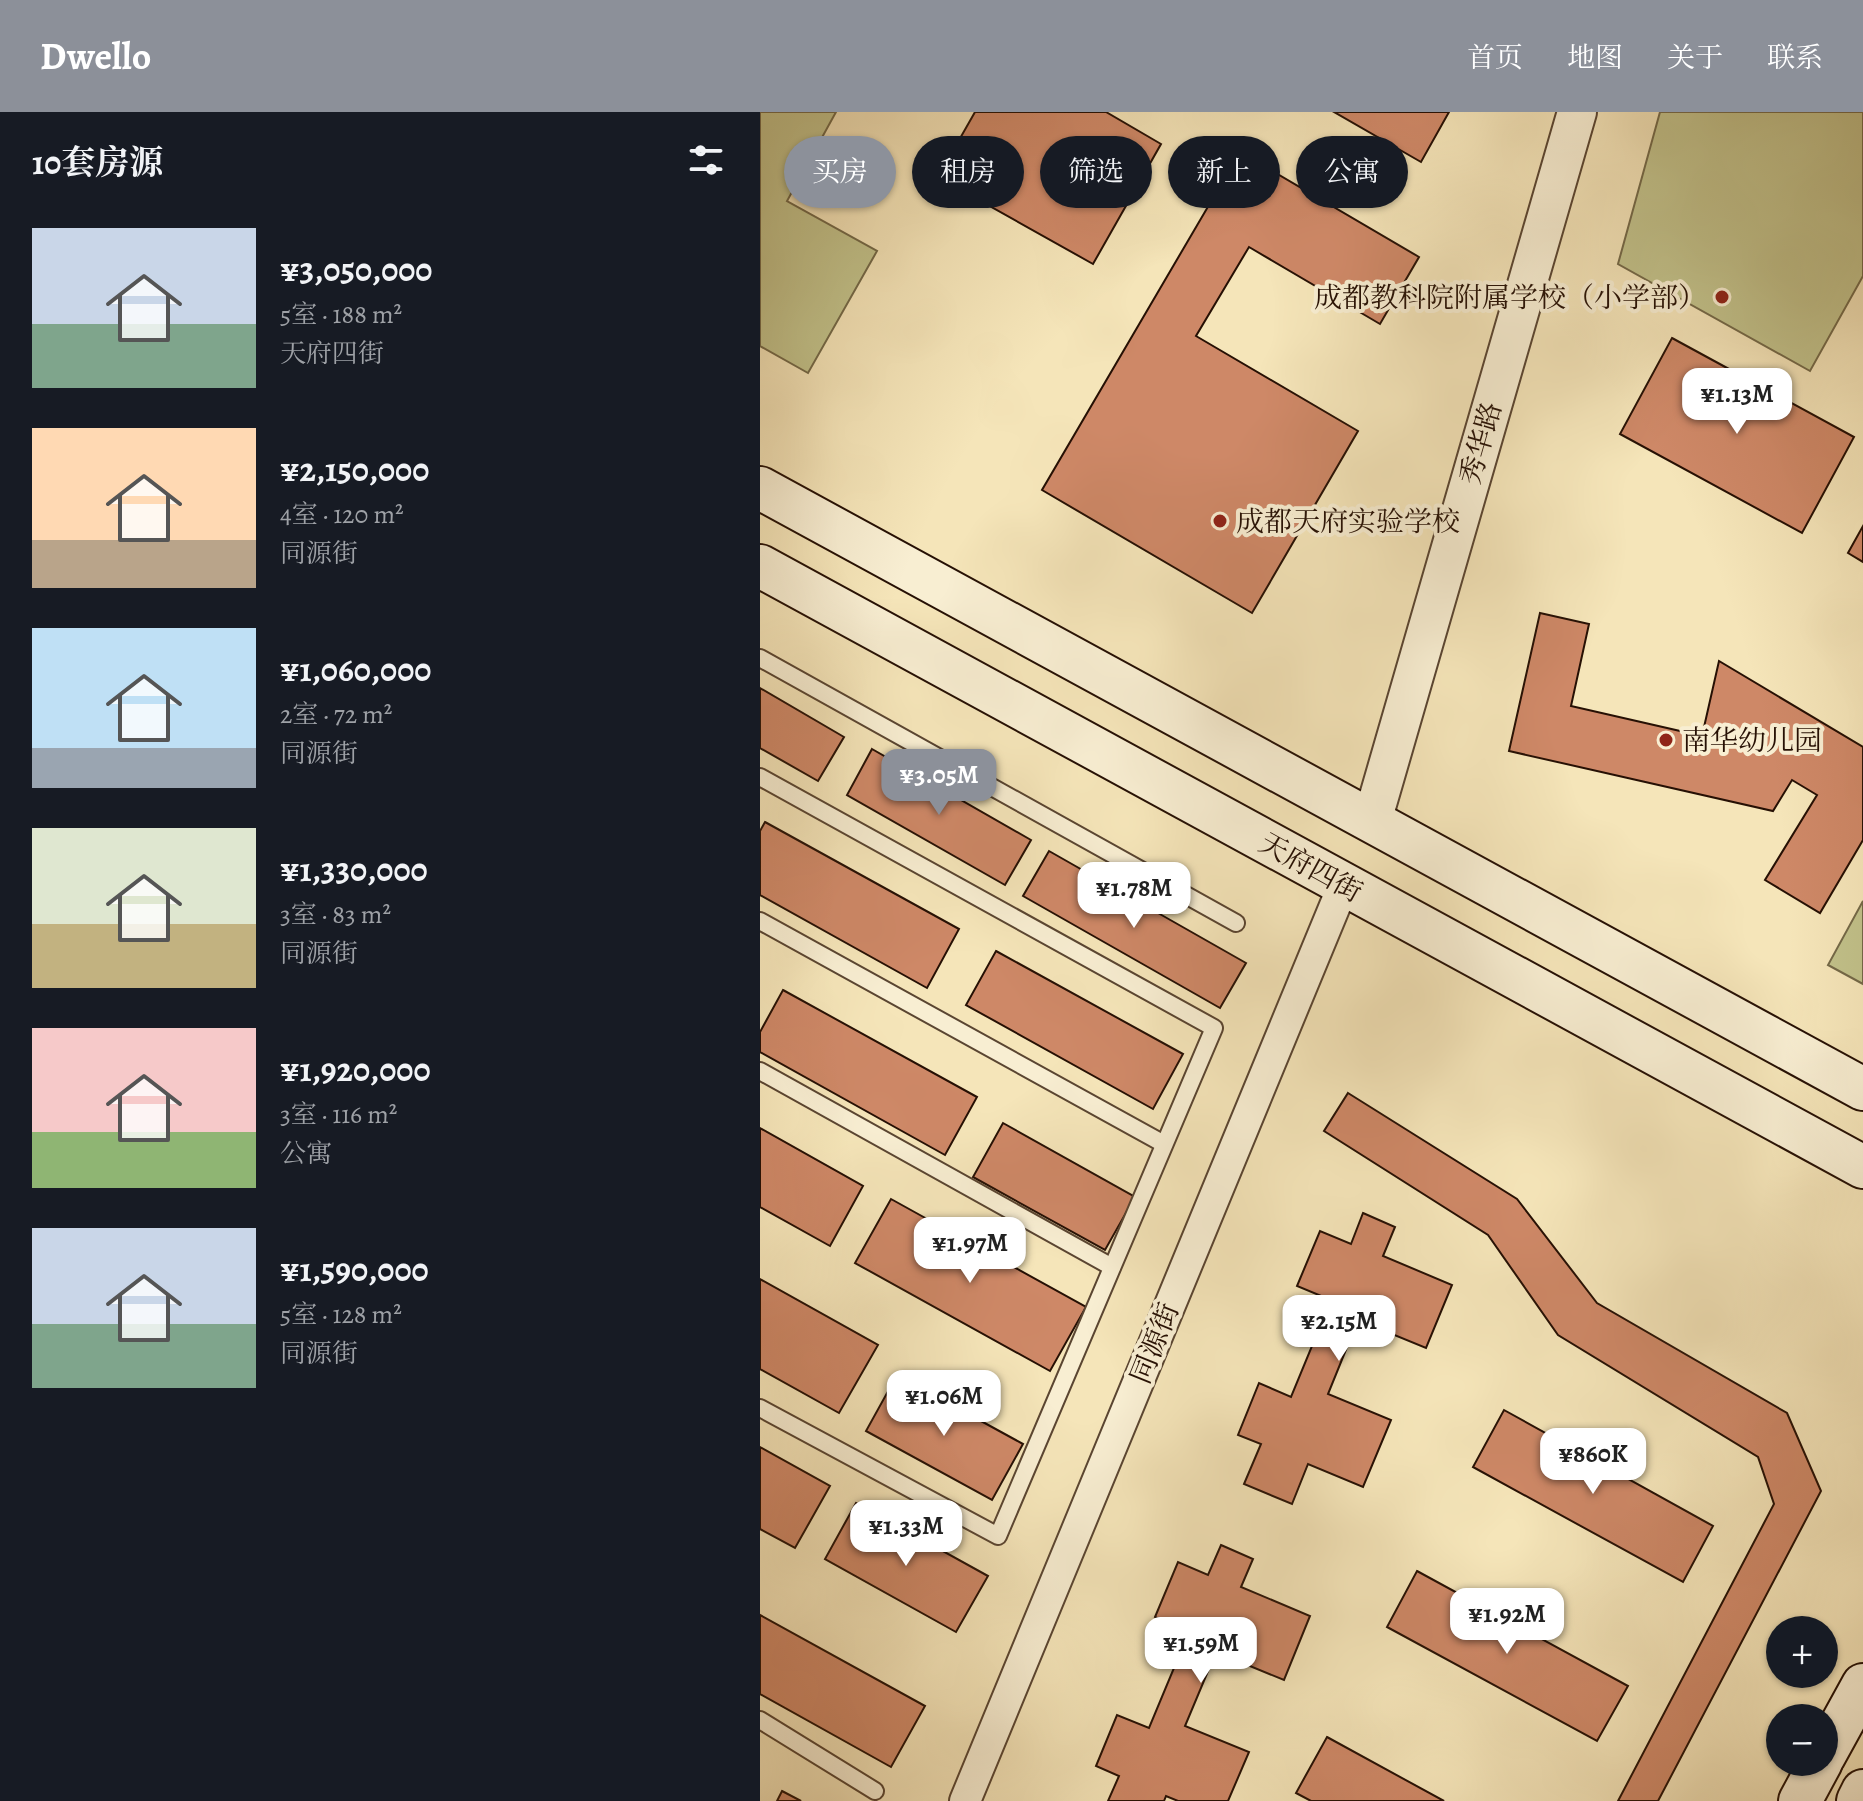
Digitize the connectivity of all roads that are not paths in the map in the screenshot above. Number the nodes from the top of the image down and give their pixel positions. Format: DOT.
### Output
graph roads {
  1 [pos="1577,112"];
  2 [pos="760,488"];
  3 [pos="760,566"];
  4 [pos="760,658"];
  5 [pos="760,777"];
  6 [pos="1372,821"];
  7 [pos="1344,884"];
  8 [pos="760,921"];
  9 [pos="1236,923"];
  10 [pos="760,1071"];
  11 [pos="1863,1089"];
  12 [pos="1164,1144"];
  13 [pos="1863,1167"];
  14 [pos="1112,1267"];
  15 [pos="760,1408"];
  16 [pos="1863,1685"];
  17 [pos="760,1720"];
  18 [pos="1838,1731"];
  19 [pos="1813,1776"];
  20 [pos="875,1791"];
  21 [pos="1863,1791"];
  22 [pos="965,1801"];
  23 [pos="1800,1801"];
  24 [pos="1858,1801"];
  1 -- 6 [label="street, 秀华路"];
  2 -- 6 [label="main road"];
  3 -- 7 [label="main road, 天府四街"];
  4 -- 9 [label="lane"];
  5 -- 12 [label="lane"];
  6 -- 11 [label="main road"];
  7 -- 13 [label="main road, 天府四街"];
  7 -- 22 [label="street, 同源街"];
  8 -- 12 [label="lane"];
  10 -- 14 [label="lane"];
  12 -- 14 [label="lane"];
  14 -- 15 [label="lane"];
  16 -- 18 [label="main road"];
  17 -- 20 [label="lane"];
  19 -- 23 [label="main road"];
  21 -- 24 [label="main road"];
}
